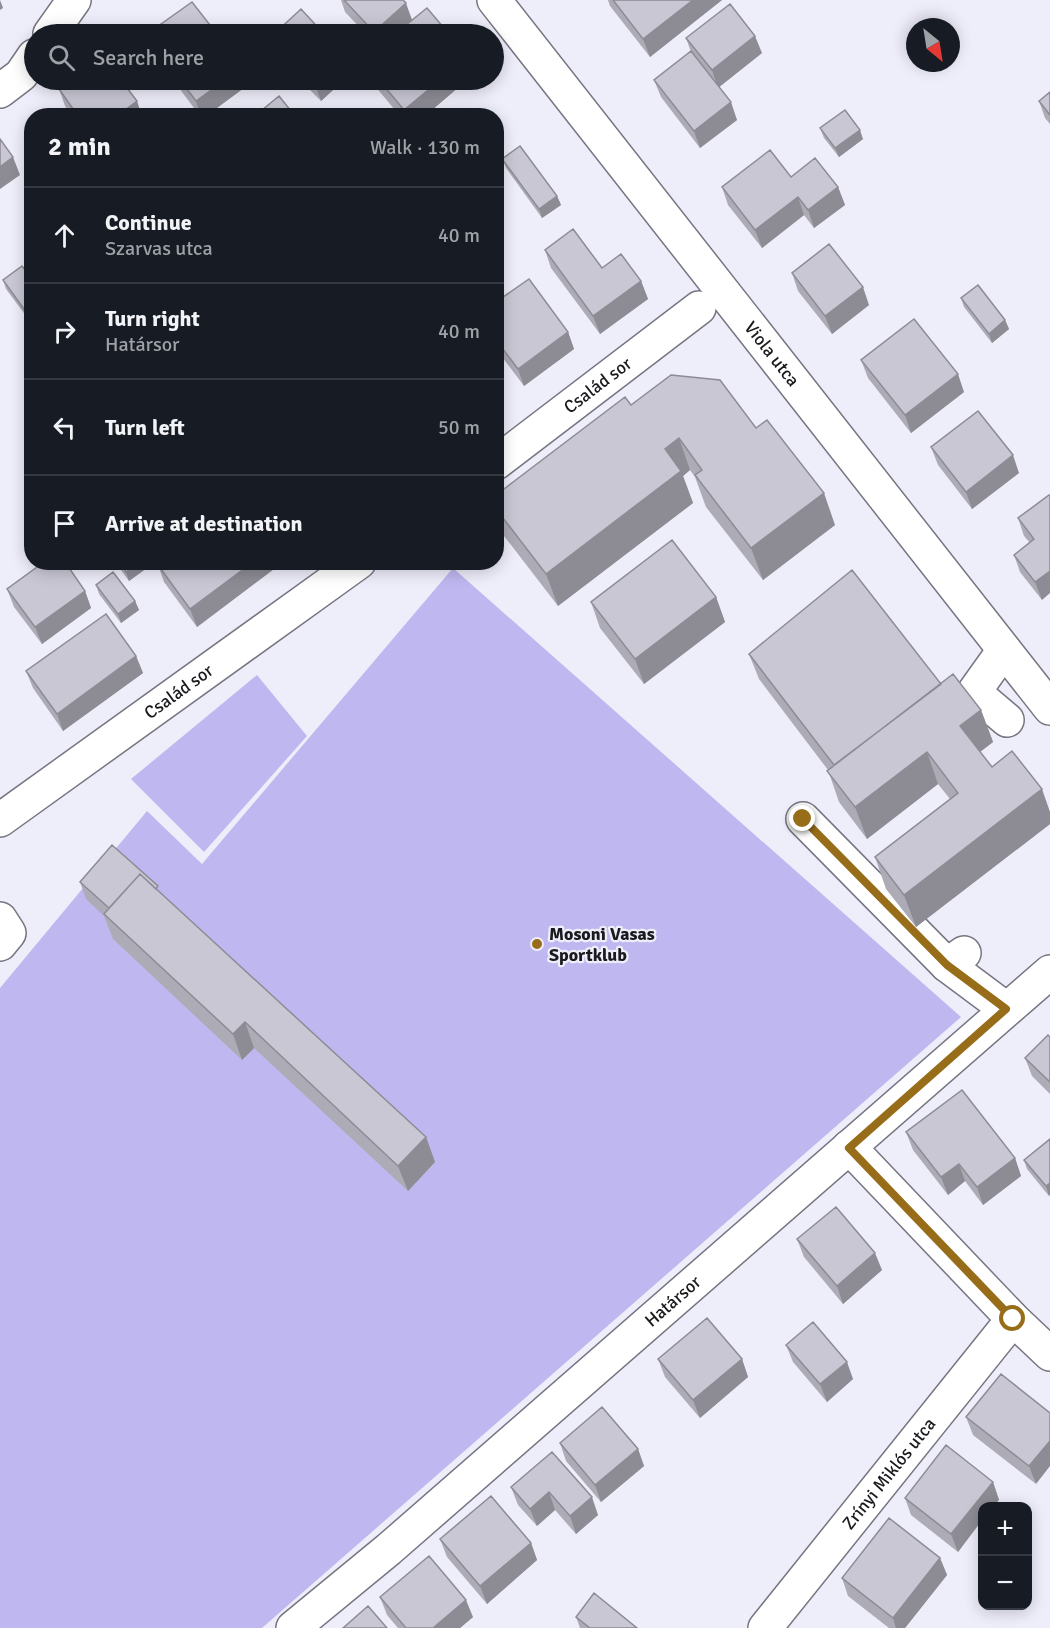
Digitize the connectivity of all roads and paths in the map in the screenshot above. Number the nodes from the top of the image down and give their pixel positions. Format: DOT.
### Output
graph roads {
  1 [pos="74,0"];
  2 [pos="494,0"];
  3 [pos="57,24"];
  4 [pos="24,71"];
  5 [pos="0,91"];
  6 [pos="699,308"];
  7 [pos="504,457"];
  8 [pos="348,570"];
  9 [pos="1004,650"];
  10 [pos="1050,708"];
  11 [pos="1007,720"];
  12 [pos="0,819"];
  13 [pos="803,819"];
  14 [pos="0,919"];
  15 [pos="0,944"];
  16 [pos="1050,972"];
  17 [pos="1006,1009"];
  18 [pos="849,1148"];
  19 [pos="1013,1319"];
  20 [pos="1050,1354"];
  21 [pos="294,1628"];
  22 [pos="765,1628"];
  1 -- 3 [label="street"];
  2 -- 9 [label="street, Viola utca"];
  4 -- 5 [label="street"];
  6 -- 7 [label="street, Család sor"];
  8 -- 12 [label="street, Család sor"];
  9 -- 10 [label="street, Viola utca"];
  9 -- 11 [label="street"];
  13 -- 17 [label="street"];
  14 -- 15 [label="street"];
  16 -- 17 [label="street, Határsor"];
  17 -- 18 [label="street, Határsor"];
  18 -- 19 [label="street"];
  18 -- 21 [label="street, Határsor"];
  19 -- 20 [label="street"];
  19 -- 22 [label="street, Zrínyi Miklós utca"];
}
